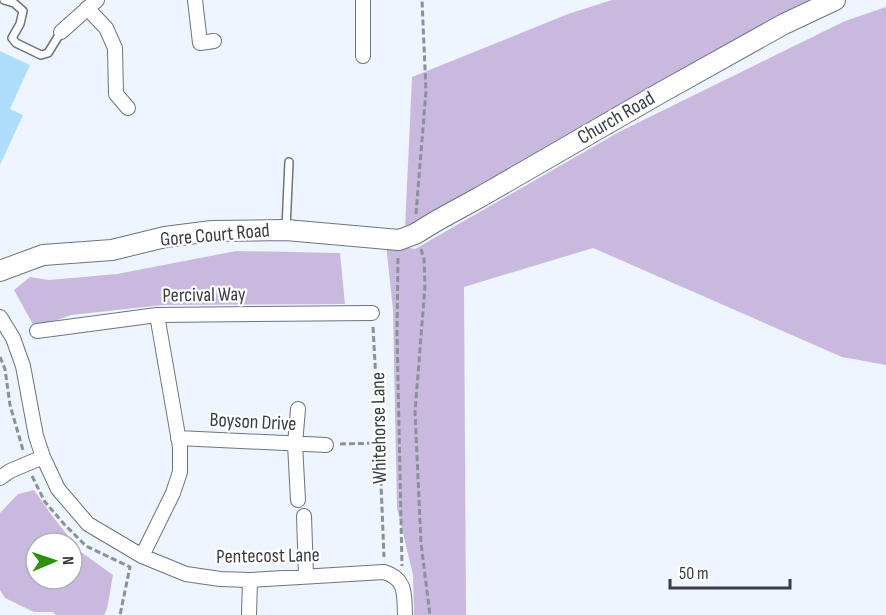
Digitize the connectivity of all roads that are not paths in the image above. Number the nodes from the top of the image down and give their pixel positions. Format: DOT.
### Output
graph roads {
  1 [pos="4,0"];
  2 [pos="195,0"];
  3 [pos="363,0"];
  4 [pos="835,0"];
  5 [pos="92,4"];
  6 [pos="61,32"];
  7 [pos="214,41"];
  8 [pos="363,56"];
  9 [pos="128,108"];
  10 [pos="289,162"];
  11 [pos="286,230"];
  12 [pos="407,237"];
  13 [pos="0,271"];
  14 [pos="372,313"];
  15 [pos="157,315"];
  16 [pos="0,317"];
  17 [pos="37,331"];
  18 [pos="298,409"];
  19 [pos="178,438"];
  20 [pos="296,444"];
  21 [pos="326,445"];
  22 [pos="43,457"];
  23 [pos="0,478"];
  24 [pos="298,500"];
  25 [pos="304,516"];
  26 [pos="142,556"];
  27 [pos="306,576"];
  28 [pos="250,580"];
  29 [pos="249,615"];
  30 [pos="405,615"];
  1 -- 6 [label="lane"];
  2 -- 7 [label="street"];
  3 -- 8 [label="street"];
  4 -- 12 [label="street, Church Road"];
  5 -- 6 [label="street"];
  5 -- 9 [label="street"];
  10 -- 11 [label="lane"];
  11 -- 12 [label="street, Gore Court Road"];
  11 -- 13 [label="street, Gore Court Road"];
  14 -- 15 [label="street, Percival Way"];
  15 -- 17 [label="street, Percival Way"];
  15 -- 19 [label="street"];
  16 -- 22 [label="street, Pentecost Lane"];
  18 -- 20 [label="street"];
  19 -- 20 [label="street, Boyson Drive"];
  19 -- 26 [label="street"];
  20 -- 21 [label="street, Boyson Drive"];
  20 -- 24 [label="street"];
  22 -- 23 [label="street"];
  22 -- 26 [label="street, Pentecost Lane"];
  25 -- 27 [label="street"];
  26 -- 28 [label="street, Pentecost Lane"];
  27 -- 28 [label="street, Pentecost Lane"];
  27 -- 30 [label="street, Pentecost Lane"];
  28 -- 29 [label="street"];
}
